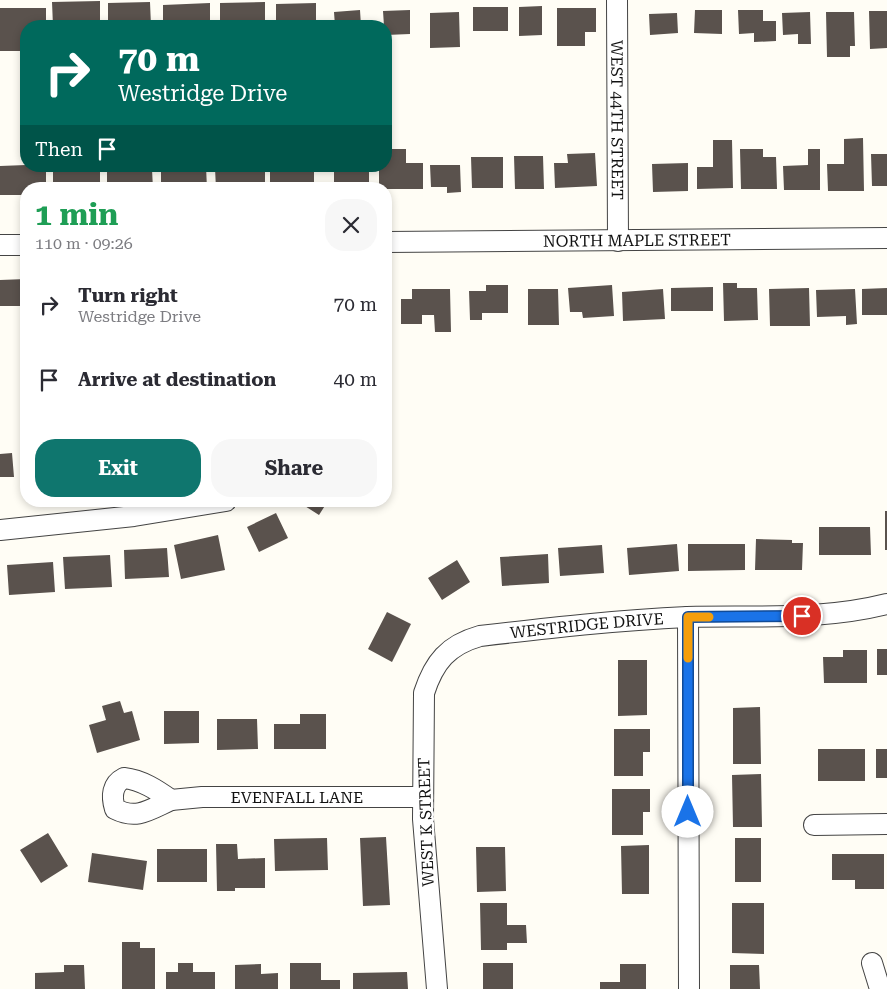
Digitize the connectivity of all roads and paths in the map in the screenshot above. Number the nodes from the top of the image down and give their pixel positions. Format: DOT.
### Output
graph roads {
  1 [pos="616,0"];
  2 [pos="887,238"];
  3 [pos="618,241"];
  4 [pos="392,242"];
  5 [pos="0,245"];
  6 [pos="20,245"];
  7 [pos="189,507"];
  8 [pos="0,530"];
  9 [pos="887,604"];
  10 [pos="688,617"];
  11 [pos="441,658"];
  12 [pos="423,797"];
  13 [pos="171,800"];
  14 [pos="887,824"];
  15 [pos="814,825"];
  16 [pos="872,963"];
  17 [pos="437,989"];
  18 [pos="688,989"];
  19 [pos="880,989"];
  1 -- 3 [label="street, WEST 44TH STREET"];
  2 -- 3 [label="street, NORTH MAPLE STREET"];
  3 -- 4 [label="street, NORTH MAPLE STREET"];
  5 -- 6 [label="street"];
  7 -- 8 [label="street"];
  9 -- 10 [label="street, WESTRIDGE DRIVE"];
  10 -- 11 [label="street, WESTRIDGE DRIVE"];
  10 -- 18 [label="street"];
  11 -- 12 [label="street, WEST K STREET"];
  12 -- 13 [label="street, EVENFALL LANE"];
  12 -- 17 [label="street, WEST K STREET"];
  14 -- 15 [label="street"];
  16 -- 19 [label="street"];
}
